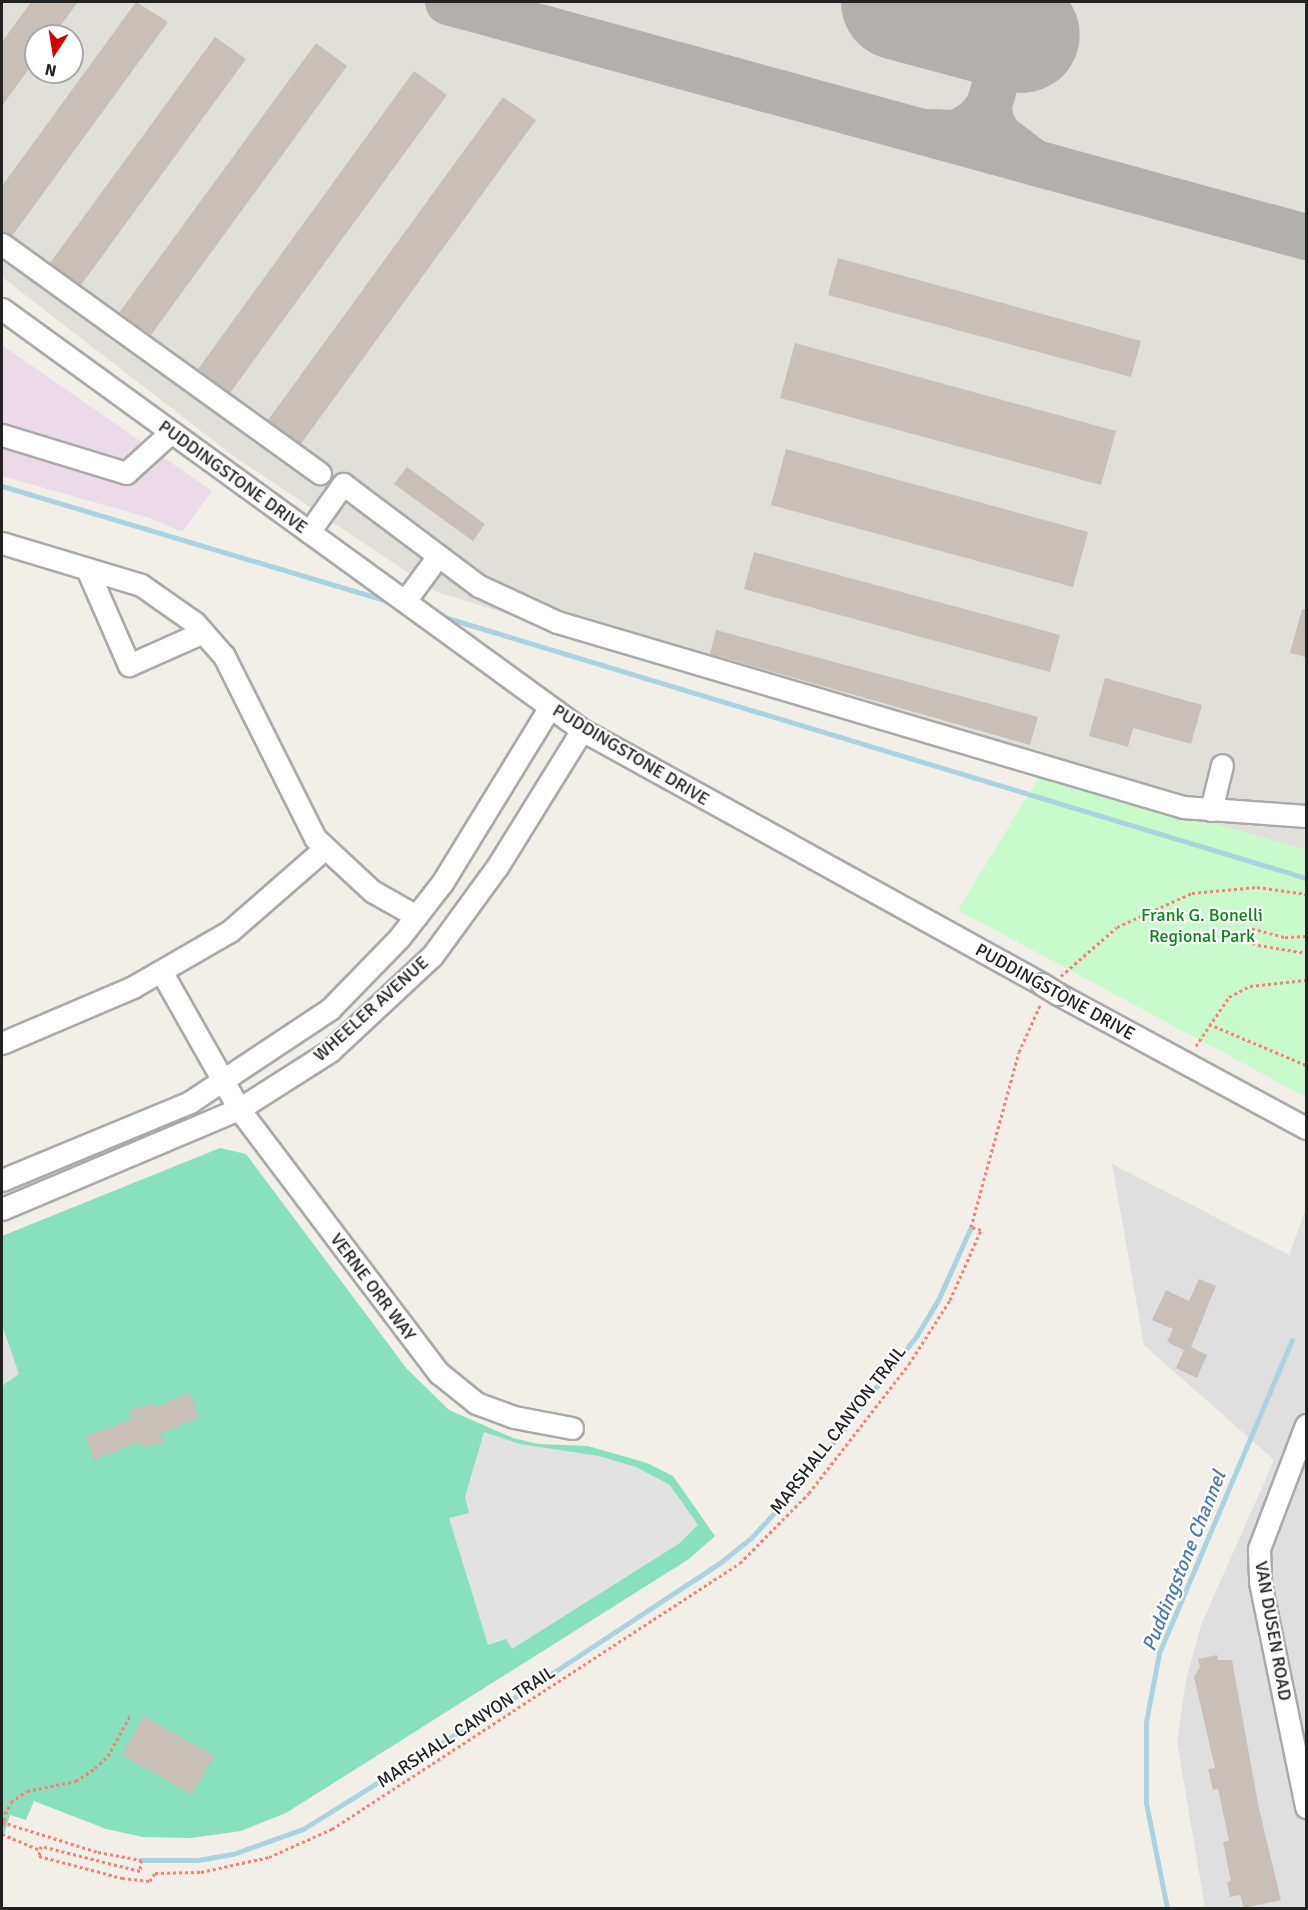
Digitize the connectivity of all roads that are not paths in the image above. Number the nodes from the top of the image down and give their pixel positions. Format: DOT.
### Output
graph roads {
  1 [pos="2,244"];
  2 [pos="2,309"];
  3 [pos="171,432"];
  4 [pos="2,435"];
  5 [pos="320,473"];
  6 [pos="309,532"];
  7 [pos="2,543"];
  8 [pos="438,556"];
  9 [pos="87,569"];
  10 [pos="405,602"];
  11 [pos="203,632"];
  12 [pos="550,707"];
  13 [pos="582,730"];
  14 [pos="1222,765"];
  15 [pos="1211,810"];
  16 [pos="1306,816"];
  17 [pos="325,848"];
  18 [pos="416,916"];
  19 [pos="161,970"];
  20 [pos="6,1034"];
  21 [pos="221,1082"];
  22 [pos="239,1109"];
  23 [pos="1306,1128"];
  24 [pos="2,1180"];
  25 [pos="2,1209"];
  26 [pos="1306,1425"];
  27 [pos="572,1428"];
  28 [pos="1306,1803"];
  1 -- 5 [label="street"];
  2 -- 3 [label="street, PUDDINGSTONE DRIVE"];
  3 -- 4 [label="street"];
  3 -- 6 [label="street, PUDDINGSTONE DRIVE"];
  6 -- 8 [label="street"];
  6 -- 10 [label="street, PUDDINGSTONE DRIVE"];
  7 -- 9 [label="street"];
  8 -- 10 [label="street"];
  8 -- 15 [label="street"];
  9 -- 11 [label="street"];
  9 -- 11 [label="street"];
  10 -- 12 [label="street, PUDDINGSTONE DRIVE"];
  11 -- 17 [label="street"];
  12 -- 13 [label="street, PUDDINGSTONE DRIVE"];
  12 -- 18 [label="street, WHEELER AVENUE"];
  13 -- 22 [label="street, WHEELER AVENUE"];
  13 -- 23 [label="street, PUDDINGSTONE DRIVE"];
  14 -- 15 [label="street"];
  15 -- 16 [label="street"];
  17 -- 18 [label="street"];
  17 -- 19 [label="street"];
  18 -- 21 [label="street, WHEELER AVENUE"];
  19 -- 20 [label="street"];
  19 -- 21 [label="street, VERNE ORR WAY"];
  21 -- 22 [label="street, VERNE ORR WAY"];
  21 -- 24 [label="street, WHEELER AVENUE"];
  22 -- 25 [label="street, WHEELER AVENUE"];
  22 -- 27 [label="street, VERNE ORR WAY"];
  26 -- 28 [label="street, VAN DUSEN ROAD"];
}
